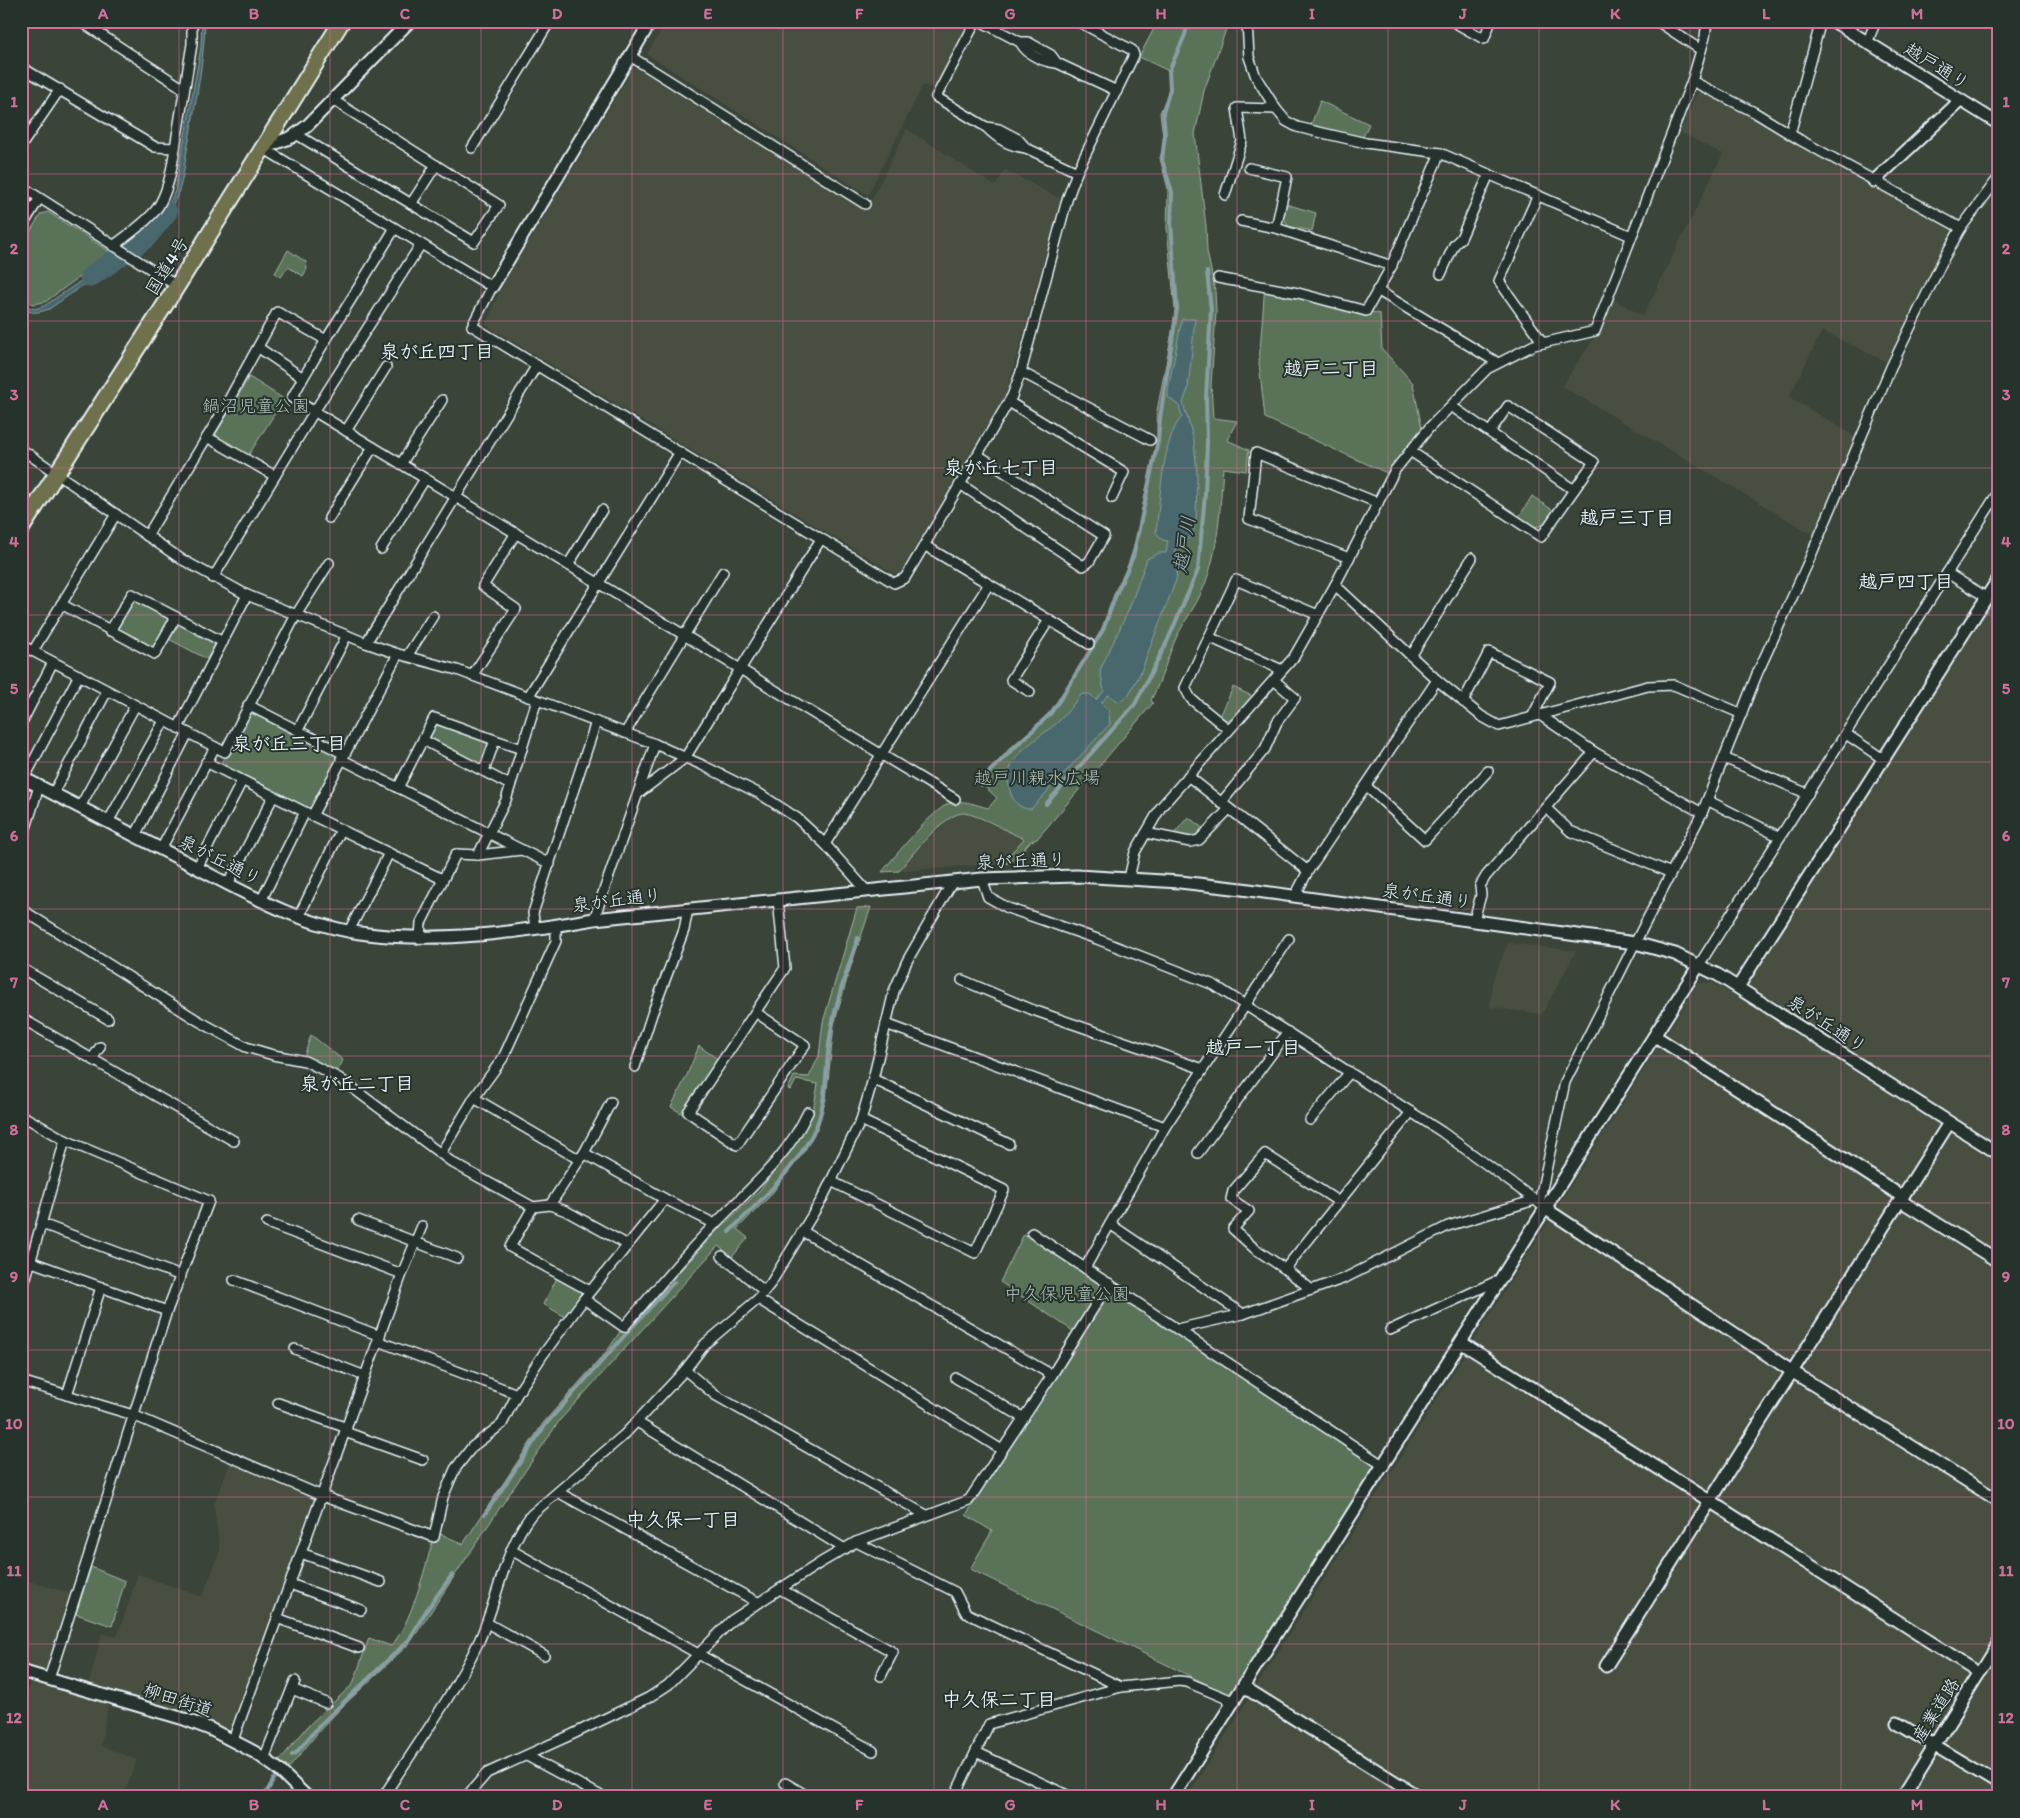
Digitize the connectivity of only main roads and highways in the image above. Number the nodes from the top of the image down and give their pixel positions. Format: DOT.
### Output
graph roads {
  1 [pos="337,23"];
  2 [pos="21,529"];
  1 -- 2 [label="highway, 国道4号"];
}
